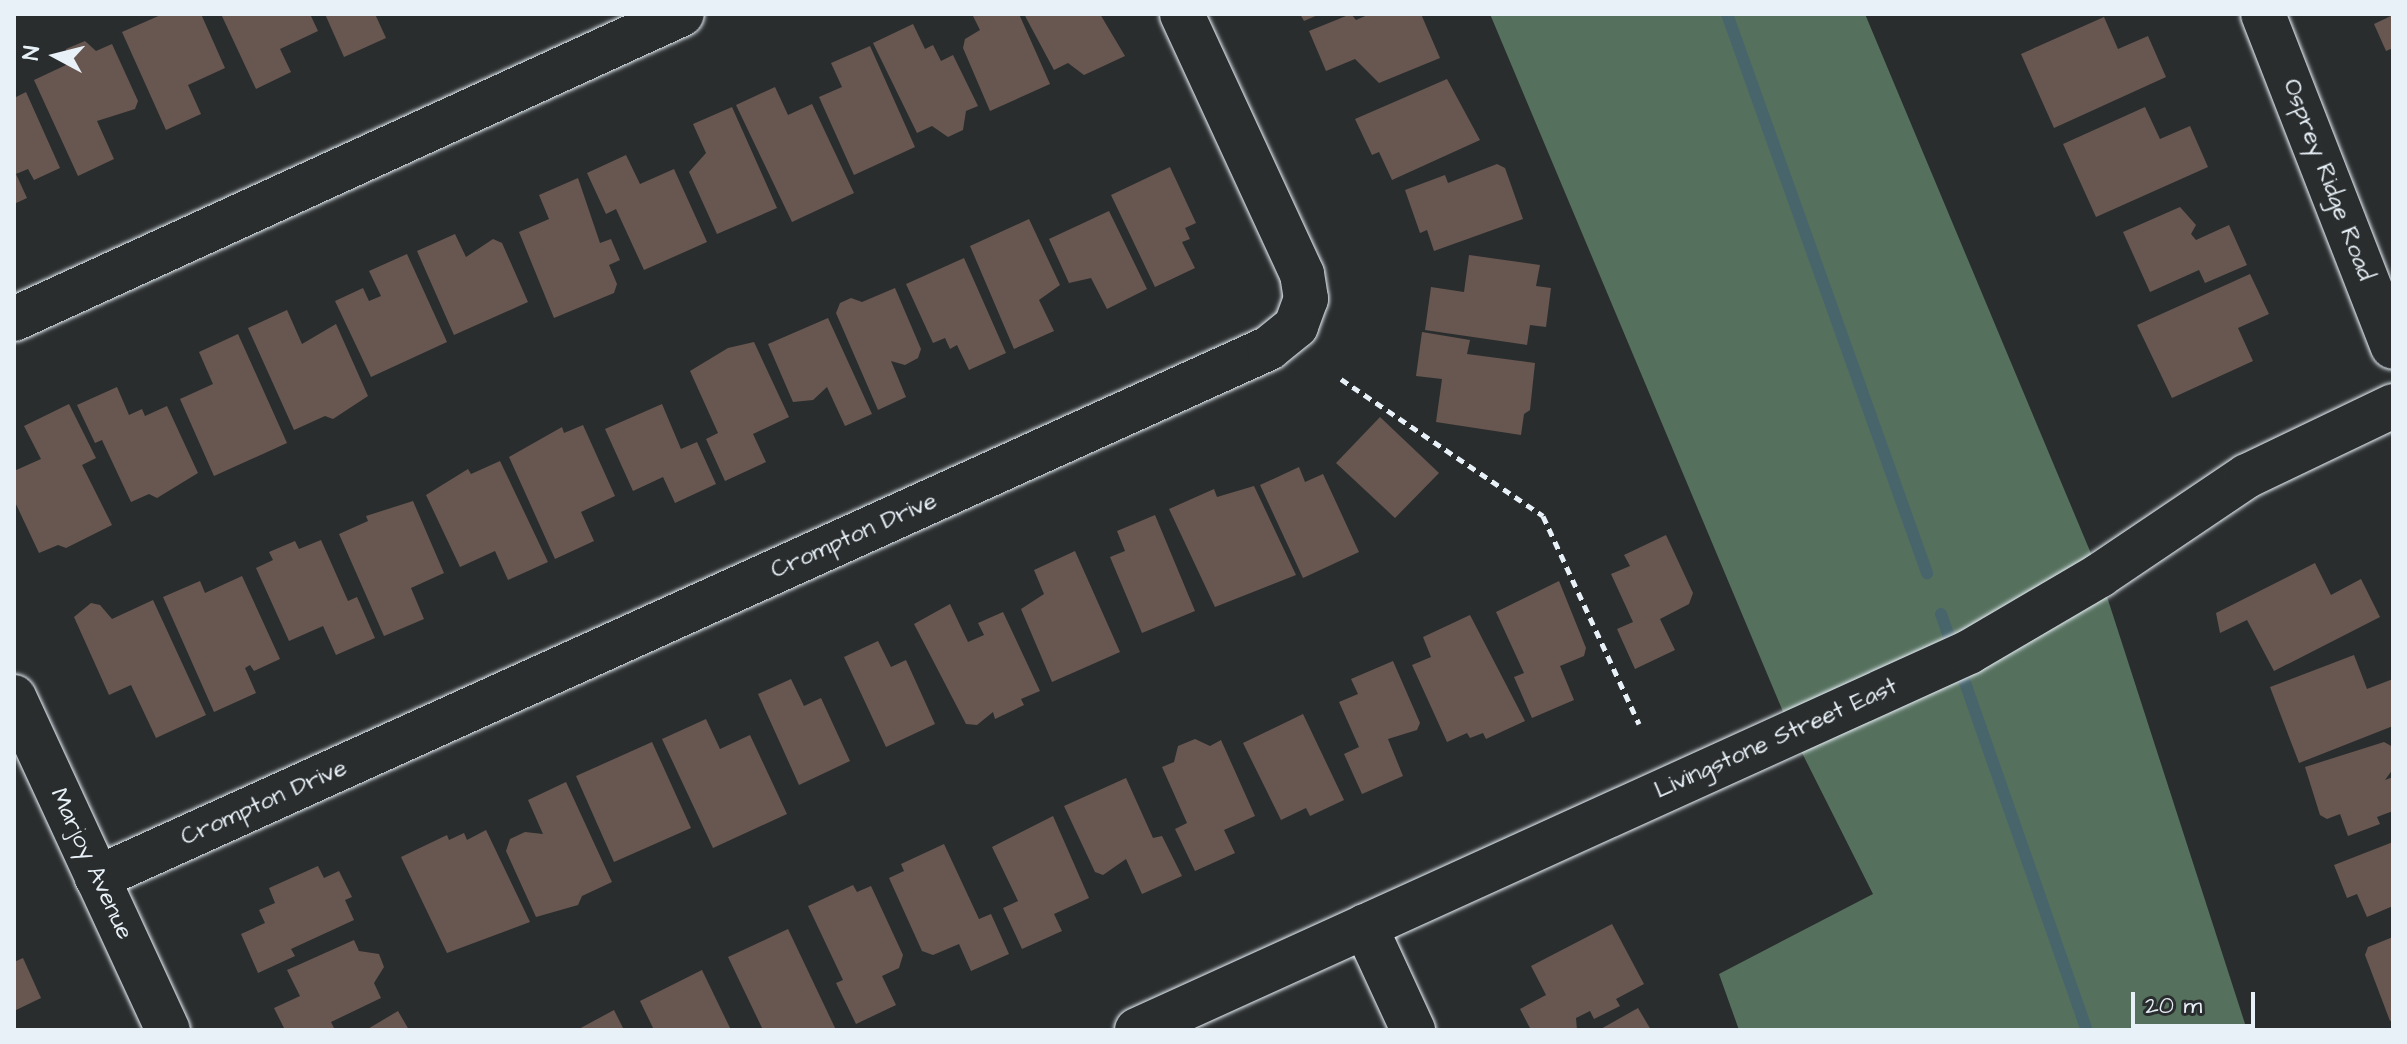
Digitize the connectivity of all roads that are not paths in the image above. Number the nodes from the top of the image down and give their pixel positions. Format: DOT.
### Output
graph roads {
  1 [pos="682,14"];
  2 [pos="1182,14"];
  3 [pos="2263,14"];
  4 [pos="14,319"];
  5 [pos="2393,347"];
  6 [pos="2393,406"];
  7 [pos="14,697"];
  8 [pos="97,878"];
  9 [pos="1365,926"];
  10 [pos="168,1030"];
  11 [pos="1137,1030"];
  12 [pos="1413,1030"];
  1 -- 4 [label="street"];
  2 -- 8 [label="street, Crompton Drive"];
  3 -- 5 [label="street, Osprey Ridge Road"];
  6 -- 9 [label="street, Livingstone Street East"];
  7 -- 8 [label="street, Marjoy Avenue"];
  8 -- 10 [label="street, Marjoy Avenue"];
  9 -- 11 [label="street, Livingstone Street East"];
  9 -- 12 [label="street"];
}
